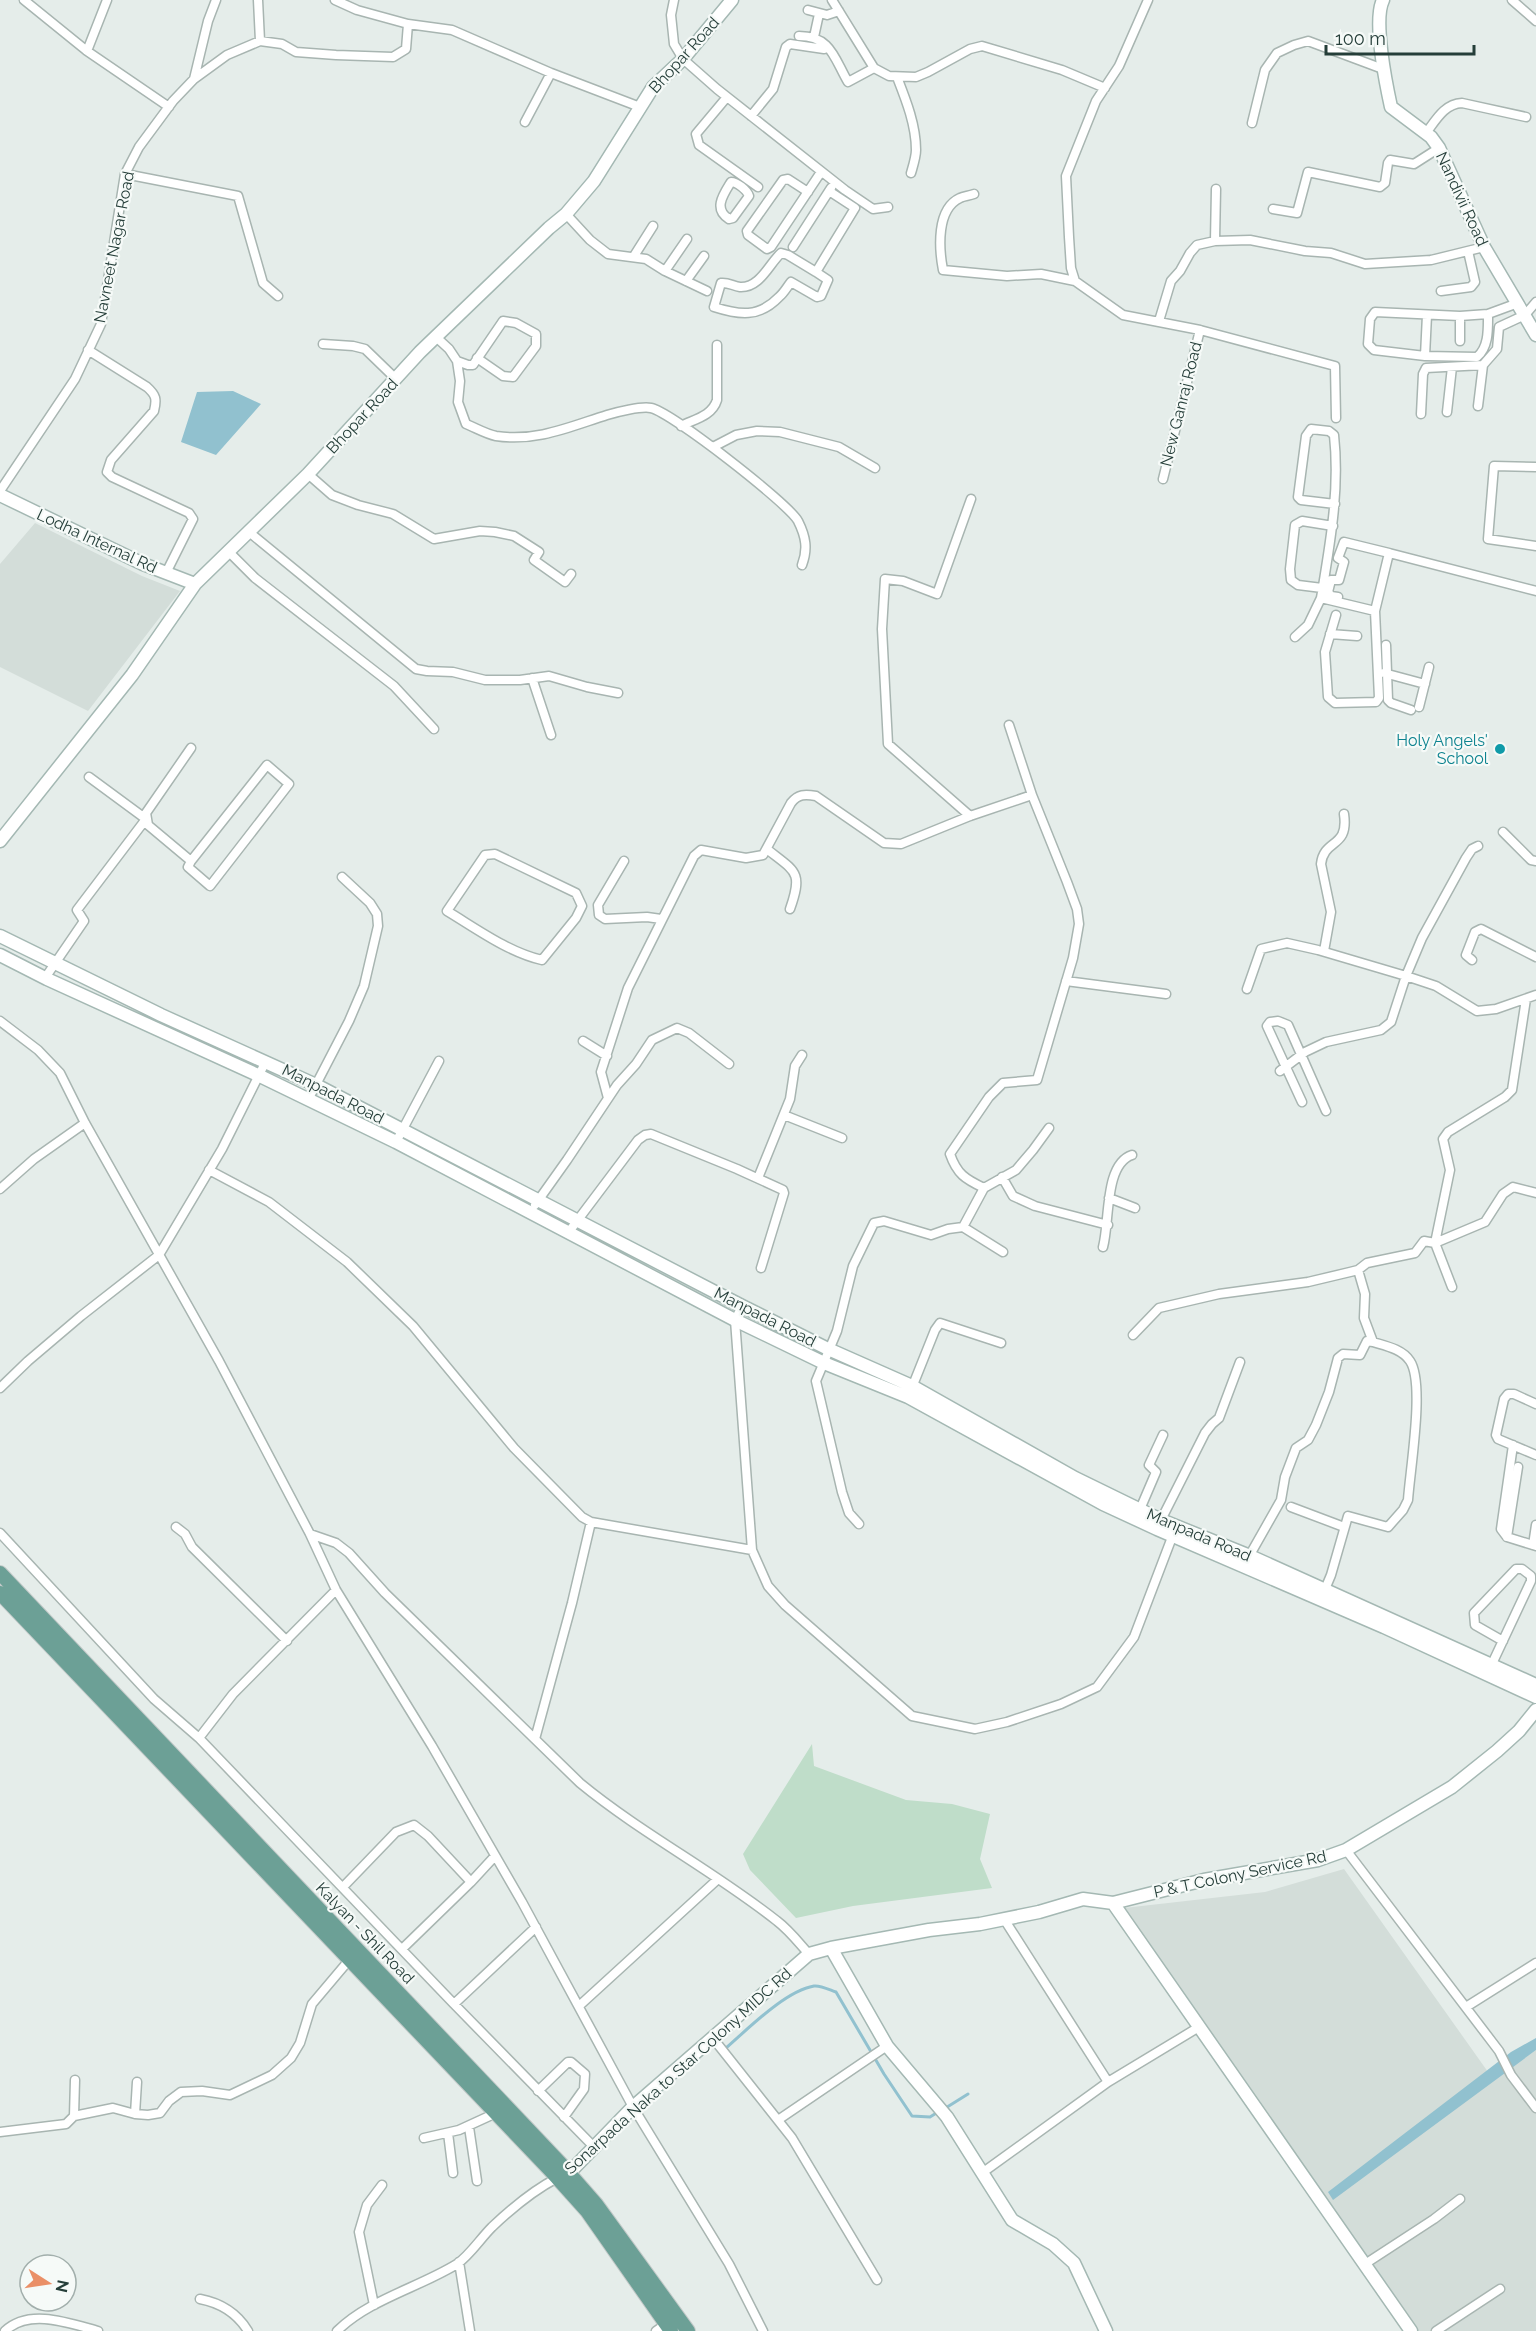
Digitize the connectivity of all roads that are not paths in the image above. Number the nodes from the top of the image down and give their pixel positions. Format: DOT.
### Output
graph roads {
  1 [pos="24,0"];
  2 [pos="108,0"];
  3 [pos="216,0"];
  4 [pos="258,0"];
  5 [pos="335,0"];
  6 [pos="674,0"];
  7 [pos="732,0"];
  8 [pos="832,0"];
  9 [pos="1148,0"];
  10 [pos="1383,0"];
  11 [pos="1512,0"];
  12 [pos="808,10"];
  13 [pos="839,11"];
  14 [pos="819,14"];
  15 [pos="1536,21"];
  16 [pos="408,24"];
  17 [pos="799,36"];
  18 [pos="814,37"];
  19 [pos="260,41"];
  20 [pos="824,49"];
  21 [pos="87,51"];
  22 [pos="683,59"];
  23 [pos="874,68"];
  24 [pos="1383,69"];
  25 [pos="551,73"];
  26 [pos="897,77"];
  27 [pos="194,79"];
  28 [pos="1105,88"];
  29 [pos="727,97"];
  30 [pos="169,107"];
  31 [pos="640,107"];
  32 [pos="752,116"];
  33 [pos="1526,117"];
  34 [pos="525,122"];
  35 [pos="1252,123"];
  36 [pos="1426,133"];
  37 [pos="1439,148"];
  38 [pos="821,172"];
  39 [pos="911,173"];
  40 [pos="125,174"];
  41 [pos="747,179"];
  42 [pos="835,182"];
  43 [pos="741,187"];
  44 [pos="758,187"];
  45 [pos="1216,189"];
  46 [pos="830,191"];
  47 [pos="808,192"];
  48 [pos="974,194"];
  49 [pos="888,207"];
  50 [pos="1273,209"];
  51 [pos="566,214"];
  52 [pos="653,226"];
  53 [pos="687,239"];
  54 [pos="1215,241"];
  55 [pos="793,247"];
  56 [pos="1484,247"];
  57 [pos="1468,250"];
  58 [pos="634,256"];
  59 [pos="704,256"];
  60 [pos="665,271"];
  61 [pos="816,272"];
  62 [pos="686,281"];
  63 [pos="1075,281"];
  64 [pos="707,291"];
  65 [pos="1441,291"];
  66 [pos="278,296"];
  67 [pos="1536,302"];
  68 [pos="1518,303"];
  69 [pos="1488,314"];
  70 [pos="1428,315"];
  71 [pos="1526,315"];
  72 [pos="1460,316"];
  73 [pos="1159,321"];
  74 [pos="1200,330"];
  75 [pos="1536,335"];
  76 [pos="436,337"];
  77 [pos="1487,338"];
  78 [pos="1498,339"];
  79 [pos="1460,341"];
  80 [pos="323,344"];
  81 [pos="717,345"];
  82 [pos="88,350"];
  83 [pos="1425,356"];
  84 [pos="477,358"];
  85 [pos="458,361"];
  86 [pos="1483,365"];
  87 [pos="1452,367"];
  88 [pos="396,379"];
  89 [pos="1478,406"];
  90 [pos="1447,412"];
  91 [pos="1421,414"];
  92 [pos="1336,418"];
  93 [pos="681,426"];
  94 [pos="713,447"];
  95 [pos="1536,466"];
  96 [pos="875,468"];
  97 [pos="308,474"];
  98 [pos="1163,479"];
  99 [pos="0,493"];
  100 [pos="971,499"];
  101 [pos="1335,504"];
  102 [pos="1333,526"];
  103 [pos="249,532"];
  104 [pos="1536,546"];
  105 [pos="228,551"];
  106 [pos="1389,553"];
  107 [pos="802,565"];
  108 [pos="166,573"];
  109 [pos="571,574"];
  110 [pos="195,584"];
  111 [pos="1322,588"];
  112 [pos="1536,591"];
  113 [pos="1321,598"];
  114 [pos="1376,608"];
  115 [pos="1336,615"];
  116 [pos="1330,634"];
  117 [pos="1357,636"];
  118 [pos="1296,637"];
  119 [pos="1386,645"];
  120 [pos="1429,667"];
  121 [pos="1382,673"];
  122 [pos="532,678"];
  123 [pos="1425,684"];
  124 [pos="618,693"];
  125 [pos="1009,726"];
  126 [pos="434,729"];
  127 [pos="551,735"];
  128 [pos="191,748"];
  129 [pos="89,777"];
  130 [pos="1032,795"];
  131 [pos="1344,814"];
  132 [pos="970,816"];
  133 [pos="146,819"];
  134 [pos="1503,832"];
  135 [pos="0,841"];
  136 [pos="1478,846"];
  137 [pos="768,850"];
  138 [pos="191,861"];
  139 [pos="624,861"];
  140 [pos="1536,861"];
  141 [pos="342,878"];
  142 [pos="790,909"];
  143 [pos="661,919"];
  144 [pos="0,936"];
  145 [pos="495,940"];
  146 [pos="1324,951"];
  147 [pos="0,955"];
  148 [pos="1536,957"];
  149 [pos="1472,960"];
  150 [pos="54,964"];
  151 [pos="1407,976"];
  152 [pos="45,978"];
  153 [pos="1066,981"];
  154 [pos="1247,989"];
  155 [pos="1166,994"];
  156 [pos="1536,995"];
  157 [pos="1526,999"];
  158 [pos="1,1024"];
  159 [pos="584,1041"];
  160 [pos="802,1055"];
  161 [pos="1301,1055"];
  162 [pos="607,1056"];
  163 [pos="266,1061"];
  164 [pos="439,1061"];
  165 [pos="729,1064"];
  166 [pos="1283,1069"];
  167 [pos="260,1076"];
  168 [pos="316,1085"];
  169 [pos="608,1098"];
  170 [pos="308,1100"];
  171 [pos="1302,1102"];
  172 [pos="1326,1111"];
  173 [pos="784,1115"];
  174 [pos="86,1123"];
  175 [pos="1049,1128"];
  176 [pos="403,1129"];
  177 [pos="842,1138"];
  178 [pos="396,1142"];
  179 [pos="1132,1155"];
  180 [pos="209,1170"];
  181 [pos="1002,1177"];
  182 [pos="758,1178"];
  183 [pos="984,1188"];
  184 [pos="0,1189"];
  185 [pos="1536,1193"];
  186 [pos="1109,1198"];
  187 [pos="537,1200"];
  188 [pos="1135,1208"];
  189 [pos="529,1213"];
  190 [pos="575,1221"];
  191 [pos="1108,1225"];
  192 [pos="963,1227"];
  193 [pos="568,1233"];
  194 [pos="1435,1243"];
  195 [pos="1103,1247"];
  196 [pos="1003,1251"];
  197 [pos="159,1255"];
  198 [pos="761,1268"];
  199 [pos="1358,1270"];
  200 [pos="1452,1287"];
  201 [pos="741,1306"];
  202 [pos="735,1320"];
  203 [pos="1133,1335"];
  204 [pos="1373,1342"];
  205 [pos="1000,1343"];
  206 [pos="831,1350"];
  207 [pos="1240,1362"];
  208 [pos="824,1363"];
  209 [pos="0,1388"];
  210 [pos="910,1392"];
  211 [pos="1536,1404"];
  212 [pos="1163,1435"];
  213 [pos="1513,1445"];
  214 [pos="1536,1455"];
  215 [pos="1518,1467"];
  216 [pos="1291,1507"];
  217 [pos="1138,1515"];
  218 [pos="591,1522"];
  219 [pos="860,1524"];
  220 [pos="1159,1525"];
  221 [pos="1536,1525"];
  222 [pos="176,1527"];
  223 [pos="1344,1527"];
  224 [pos="1175,1531"];
  225 [pos="0,1533"];
  226 [pos="310,1534"];
  227 [pos="1508,1537"];
  228 [pos="1534,1546"];
  229 [pos="752,1550"];
  230 [pos="1247,1560"];
  231 [pos="0,1573"];
  232 [pos="336,1590"];
  233 [pos="0,1593"];
  234 [pos="1323,1594"];
  235 [pos="287,1641"];
  236 [pos="1503,1641"];
  237 [pos="1470,1661"];
  238 [pos="1491,1666"];
  239 [pos="1536,1685"];
  240 [pos="1536,1697"];
  241 [pos="1536,1710"];
  242 [pos="199,1738"];
  243 [pos="535,1739"];
  244 [pos="1346,1850"];
  245 [pos="495,1856"];
  246 [pos="718,1879"];
  247 [pos="471,1882"];
  248 [pos="343,1887"];
  249 [pos="1113,1903"];
  250 [pos="1004,1919"];
  251 [pos="536,1928"];
  252 [pos="402,1948"];
  253 [pos="831,1948"];
  254 [pos="809,1954"];
  255 [pos="350,1959"];
  256 [pos="1536,1963"];
  257 [pos="454,2004"];
  258 [pos="579,2006"];
  259 [pos="1466,2007"];
  260 [pos="1199,2027"];
  261 [pos="712,2037"];
  262 [pos="887,2046"];
  263 [pos="75,2080"];
  264 [pos="137,2082"];
  265 [pos="1108,2082"];
  266 [pos="538,2091"];
  267 [pos="633,2107"];
  268 [pos="1536,2108"];
  269 [pos="496,2113"];
  270 [pos="135,2114"];
  271 [pos="74,2116"];
  272 [pos="564,2117"];
  273 [pos="778,2120"];
  274 [pos="469,2127"];
  275 [pos="0,2132"];
  276 [pos="448,2133"];
  277 [pos="424,2138"];
  278 [pos="594,2147"];
  279 [pos="453,2173"];
  280 [pos="982,2173"];
  281 [pos="563,2175"];
  282 [pos="477,2181"];
  283 [pos="382,2185"];
  284 [pos="1460,2199"];
  285 [pos="459,2262"];
  286 [pos="1365,2264"];
  287 [pos="877,2280"];
  288 [pos="1500,2289"];
  289 [pos="200,2299"];
  290 [pos="374,2305"];
  291 [pos="664,2328"];
  292 [pos="5,2331"];
  293 [pos="98,2331"];
  294 [pos="248,2331"];
  295 [pos="337,2331"];
  296 [pos="470,2331"];
  297 [pos="688,2331"];
  298 [pos="763,2331"];
  299 [pos="1106,2331"];
  300 [pos="1411,2331"];
  301 [pos="1436,2331"];
  1 -- 21 [label="street"];
  2 -- 21 [label="street"];
  3 -- 27 [label="street, Navneet Nagar Road"];
  4 -- 19 [label="street"];
  5 -- 16 [label="street"];
  6 -- 22 [label="street"];
  7 -- 22 [label="street, Bhopar Road"];
  8 -- 13 [label="street"];
  9 -- 28 [label="street"];
  10 -- 24 [label="street, Nandivii Road"];
  11 -- 15 [label="street"];
  12 -- 14 [label="street"];
  13 -- 14 [label="street"];
  13 -- 23 [label="street"];
  14 -- 18 [label="street"];
  16 -- 19 [label="street"];
  16 -- 25 [label="street"];
  17 -- 18 [label="street"];
  18 -- 23 [label="street"];
  19 -- 27 [label="street"];
  20 -- 32 [label="street"];
  21 -- 30 [label="street"];
  22 -- 29 [label="street"];
  22 -- 31 [label="street, Bhopar Road"];
  23 -- 26 [label="street"];
  24 -- 35 [label="street"];
  24 -- 36 [label="street, Nandivii Road"];
  25 -- 31 [label="street"];
  25 -- 34 [label="street"];
  26 -- 28 [label="street"];
  26 -- 39 [label="street"];
  27 -- 30 [label="street, Navneet Nagar Road"];
  28 -- 63 [label="street"];
  29 -- 32 [label="street"];
  29 -- 41 [label="street"];
  30 -- 40 [label="street, Navneet Nagar Road"];
  31 -- 51 [label="street, Bhopar Road"];
  32 -- 38 [label="street"];
  33 -- 36 [label="street"];
  36 -- 37 [label="street, Nandivii Road"];
  37 -- 50 [label="street"];
  37 -- 56 [label="street, Nandivii Road"];
  38 -- 42 [label="street"];
  38 -- 47 [label="street"];
  40 -- 66 [label="street"];
  40 -- 82 [label="street, Navneet Nagar Road"];
  41 -- 43 [label="street"];
  41 -- 44 [label="street"];
  42 -- 46 [label="street"];
  42 -- 49 [label="street"];
  45 -- 54 [label="street"];
  46 -- 55 [label="street"];
  46 -- 61 [label="street"];
  47 -- 47 [label="street"];
  48 -- 63 [label="street"];
  51 -- 58 [label="street"];
  51 -- 76 [label="street, Bhopar Road"];
  52 -- 58 [label="street"];
  53 -- 60 [label="street"];
  54 -- 57 [label="street"];
  54 -- 73 [label="street"];
  56 -- 57 [label="street"];
  56 -- 68 [label="street, Nandivii Road"];
  57 -- 65 [label="street"];
  58 -- 60 [label="street"];
  59 -- 62 [label="street"];
  60 -- 62 [label="street"];
  61 -- 61 [label="street"];
  62 -- 64 [label="street"];
  63 -- 73 [label="street"];
  67 -- 71 [label="street"];
  68 -- 69 [label="street"];
  68 -- 71 [label="street, Nandivii Road"];
  69 -- 72 [label="street"];
  69 -- 77 [label="street"];
  70 -- 72 [label="street"];
  70 -- 83 [label="street"];
  70 -- 83 [label="street"];
  71 -- 75 [label="street, Nandivii Road"];
  71 -- 78 [label="street"];
  72 -- 79 [label="street"];
  73 -- 74 [label="street"];
  74 -- 92 [label="street"];
  74 -- 98 [label="street, New Ganraj Road"];
  76 -- 85 [label="street"];
  76 -- 88 [label="street, Bhopar Road"];
  77 -- 78 [label="street"];
  77 -- 83 [label="street"];
  78 -- 86 [label="street"];
  80 -- 88 [label="street"];
  81 -- 93 [label="street"];
  82 -- 99 [label="street, Navneet Nagar Road"];
  82 -- 108 [label="street"];
  84 -- 84 [label="street"];
  84 -- 85 [label="street"];
  85 -- 93 [label="street"];
  86 -- 87 [label="street"];
  86 -- 89 [label="street"];
  87 -- 90 [label="street"];
  87 -- 91 [label="street"];
  88 -- 97 [label="street, Bhopar Road"];
  93 -- 94 [label="street"];
  94 -- 96 [label="street"];
  94 -- 107 [label="street"];
  95 -- 104 [label="street"];
  97 -- 103 [label="street, Bhopar Road"];
  97 -- 109 [label="street"];
  99 -- 108 [label="street, Lodha Internal Rd"];
  100 -- 132 [label="street"];
  101 -- 101 [label="street"];
  101 -- 102 [label="street"];
  102 -- 111 [label="street"];
  102 -- 111 [label="street"];
  103 -- 105 [label="street, Bhopar Road"];
  103 -- 122 [label="street"];
  105 -- 110 [label="street, Bhopar Road"];
  105 -- 126 [label="street"];
  106 -- 112 [label="street"];
  106 -- 114 [label="street"];
  106 -- 114 [label="street"];
  108 -- 110 [label="street, Lodha Internal Rd"];
  110 -- 135 [label="street, Bhopar Road"];
  111 -- 113 [label="street"];
  113 -- 114 [label="street"];
  113 -- 118 [label="street"];
  114 -- 121 [label="street"];
  115 -- 116 [label="street"];
  116 -- 117 [label="street"];
  116 -- 121 [label="street"];
  119 -- 121 [label="street"];
  120 -- 123 [label="street"];
  121 -- 123 [label="street"];
  121 -- 123 [label="street"];
  122 -- 124 [label="street"];
  122 -- 127 [label="street"];
  125 -- 130 [label="street"];
  128 -- 133 [label="street"];
  129 -- 133 [label="street"];
  130 -- 132 [label="street"];
  130 -- 153 [label="street"];
  131 -- 146 [label="street"];
  132 -- 137 [label="street"];
  133 -- 138 [label="street"];
  133 -- 150 [label="street"];
  134 -- 140 [label="street"];
  136 -- 151 [label="street"];
  137 -- 142 [label="street"];
  137 -- 143 [label="street"];
  138 -- 138 [label="street"];
  139 -- 143 [label="street"];
  141 -- 168 [label="street"];
  143 -- 162 [label="street"];
  144 -- 150 [label="street, Manpada Road"];
  145 -- 145 [label="street"];
  146 -- 151 [label="street"];
  146 -- 154 [label="street"];
  147 -- 152 [label="street, Manpada Road"];
  148 -- 149 [label="street"];
  150 -- 152 [label="street"];
  150 -- 163 [label="street, Manpada Road"];
  151 -- 157 [label="street"];
  151 -- 161 [label="street"];
  152 -- 167 [label="street, Manpada Road"];
  153 -- 155 [label="street"];
  153 -- 183 [label="street"];
  156 -- 157 [label="street"];
  157 -- 194 [label="street"];
  158 -- 174 [label="street"];
  159 -- 162 [label="street"];
  160 -- 173 [label="street"];
  161 -- 166 [label="street"];
  161 -- 166 [label="street"];
  161 -- 172 [label="street"];
  162 -- 169 [label="street"];
  163 -- 167 [label="street"];
  163 -- 168 [label="street, Manpada Road"];
  164 -- 176 [label="street"];
  165 -- 169 [label="street"];
  166 -- 171 [label="street"];
  167 -- 170 [label="street, Manpada Road"];
  167 -- 180 [label="street"];
  168 -- 170 [label="street"];
  168 -- 176 [label="street, Manpada Road"];
  169 -- 187 [label="street"];
  170 -- 178 [label="street, Manpada Road"];
  173 -- 177 [label="street"];
  173 -- 182 [label="street"];
  174 -- 184 [label="street"];
  174 -- 197 [label="street"];
  175 -- 181 [label="street"];
  176 -- 178 [label="street"];
  176 -- 187 [label="street, Manpada Road"];
  178 -- 189 [label="street, Manpada Road"];
  179 -- 186 [label="street"];
  180 -- 197 [label="street"];
  180 -- 218 [label="street"];
  181 -- 183 [label="street"];
  181 -- 191 [label="street"];
  182 -- 190 [label="street"];
  182 -- 198 [label="street"];
  183 -- 192 [label="street"];
  185 -- 194 [label="street"];
  186 -- 188 [label="street"];
  186 -- 191 [label="street"];
  187 -- 189 [label="street"];
  187 -- 190 [label="street, Manpada Road"];
  189 -- 193 [label="street, Manpada Road"];
  190 -- 193 [label="street"];
  190 -- 201 [label="street, Manpada Road"];
  191 -- 195 [label="street"];
  192 -- 196 [label="street"];
  192 -- 206 [label="street"];
  193 -- 202 [label="street, Manpada Road"];
  194 -- 199 [label="street"];
  194 -- 200 [label="street"];
  197 -- 209 [label="street"];
  197 -- 226 [label="street"];
  199 -- 203 [label="street"];
  199 -- 204 [label="street"];
  201 -- 202 [label="street"];
  201 -- 206 [label="street, Manpada Road"];
  202 -- 208 [label="street, Manpada Road"];
  202 -- 229 [label="street"];
  204 -- 223 [label="street"];
  204 -- 230 [label="street"];
  205 -- 210 [label="street"];
  206 -- 208 [label="street"];
  206 -- 210 [label="street, Manpada Road"];
  207 -- 220 [label="street"];
  208 -- 210 [label="street, Manpada Road"];
  208 -- 219 [label="street"];
  210 -- 217 [label="street, Manpada Road"];
  211 -- 213 [label="street"];
  212 -- 217 [label="street"];
  213 -- 214 [label="street"];
  213 -- 227 [label="street"];
  215 -- 227 [label="street"];
  216 -- 223 [label="street"];
  217 -- 220 [label="street, Manpada Road"];
  218 -- 229 [label="street"];
  218 -- 243 [label="street"];
  220 -- 224 [label="street, Manpada Road"];
  221 -- 228 [label="street"];
  222 -- 235 [label="street"];
  223 -- 234 [label="street"];
  224 -- 229 [label="street"];
  224 -- 230 [label="street, Manpada Road"];
  225 -- 242 [label="street"];
  226 -- 232 [label="street"];
  226 -- 243 [label="street"];
  227 -- 228 [label="street"];
  230 -- 234 [label="street, Manpada Road"];
  231 -- 281 [label="main road, Kalyan - Shil Road"];
  232 -- 235 [label="street"];
  232 -- 245 [label="street"];
  233 -- 255 [label="main road, Kalyan - Shil Road"];
  234 -- 237 [label="street, Manpada Road"];
  235 -- 242 [label="street"];
  236 -- 236 [label="street"];
  236 -- 238 [label="street"];
  237 -- 238 [label="street, Manpada Road"];
  237 -- 240 [label="street, Manpada Road"];
  238 -- 239 [label="street, Manpada Road"];
  241 -- 244 [label="street, P & T Colony Service Rd"];
  242 -- 248 [label="street"];
  243 -- 246 [label="street"];
  244 -- 249 [label="street, P & T Colony Service Rd"];
  244 -- 259 [label="street"];
  245 -- 247 [label="street"];
  245 -- 251 [label="street"];
  246 -- 254 [label="street"];
  246 -- 258 [label="street"];
  247 -- 248 [label="street"];
  247 -- 252 [label="street"];
  248 -- 252 [label="street"];
  249 -- 250 [label="street, Sonarpada Naka to Star Colony MIDC Rd"];
  249 -- 260 [label="street"];
  250 -- 253 [label="street, Sonarpada Naka to Star Colony MIDC Rd"];
  250 -- 265 [label="street"];
  251 -- 257 [label="street"];
  251 -- 258 [label="street"];
  252 -- 257 [label="street"];
  253 -- 254 [label="street, Sonarpada Naka to Star Colony MIDC Rd"];
  253 -- 262 [label="street"];
  254 -- 261 [label="street, Sonarpada Naka to Star Colony MIDC Rd"];
  255 -- 269 [label="main road, Kalyan - Shil Road"];
  255 -- 270 [label="street"];
  256 -- 259 [label="street"];
  257 -- 266 [label="street"];
  258 -- 267 [label="street"];
  259 -- 268 [label="street"];
  260 -- 265 [label="street"];
  260 -- 286 [label="street"];
  261 -- 267 [label="street, Sonarpada Naka to Star Colony MIDC Rd"];
  261 -- 273 [label="street"];
  262 -- 273 [label="street"];
  262 -- 280 [label="street"];
  263 -- 271 [label="street"];
  264 -- 270 [label="street"];
  265 -- 280 [label="street"];
  266 -- 272 [label="street"];
  266 -- 272 [label="street"];
  267 -- 278 [label="street, Sonarpada Naka to Star Colony MIDC Rd"];
  267 -- 298 [label="street"];
  269 -- 274 [label="street"];
  269 -- 281 [label="main road, Kalyan - Shil Road"];
  270 -- 271 [label="street"];
  271 -- 275 [label="street"];
  272 -- 278 [label="street"];
  273 -- 287 [label="street"];
  274 -- 276 [label="street"];
  274 -- 282 [label="street"];
  276 -- 277 [label="street"];
  276 -- 279 [label="street"];
  278 -- 281 [label="street, Sonarpada Naka to Star Colony MIDC Rd"];
  280 -- 299 [label="street"];
  281 -- 285 [label="street"];
  281 -- 291 [label="main road, Kalyan - Shil Road"];
  281 -- 297 [label="main road, Kalyan - Shil Road"];
  283 -- 290 [label="street"];
  284 -- 286 [label="street"];
  285 -- 290 [label="street"];
  285 -- 296 [label="street"];
  286 -- 300 [label="street"];
  288 -- 301 [label="street"];
  289 -- 294 [label="street"];
  290 -- 295 [label="street"];
  292 -- 293 [label="street"];
}
